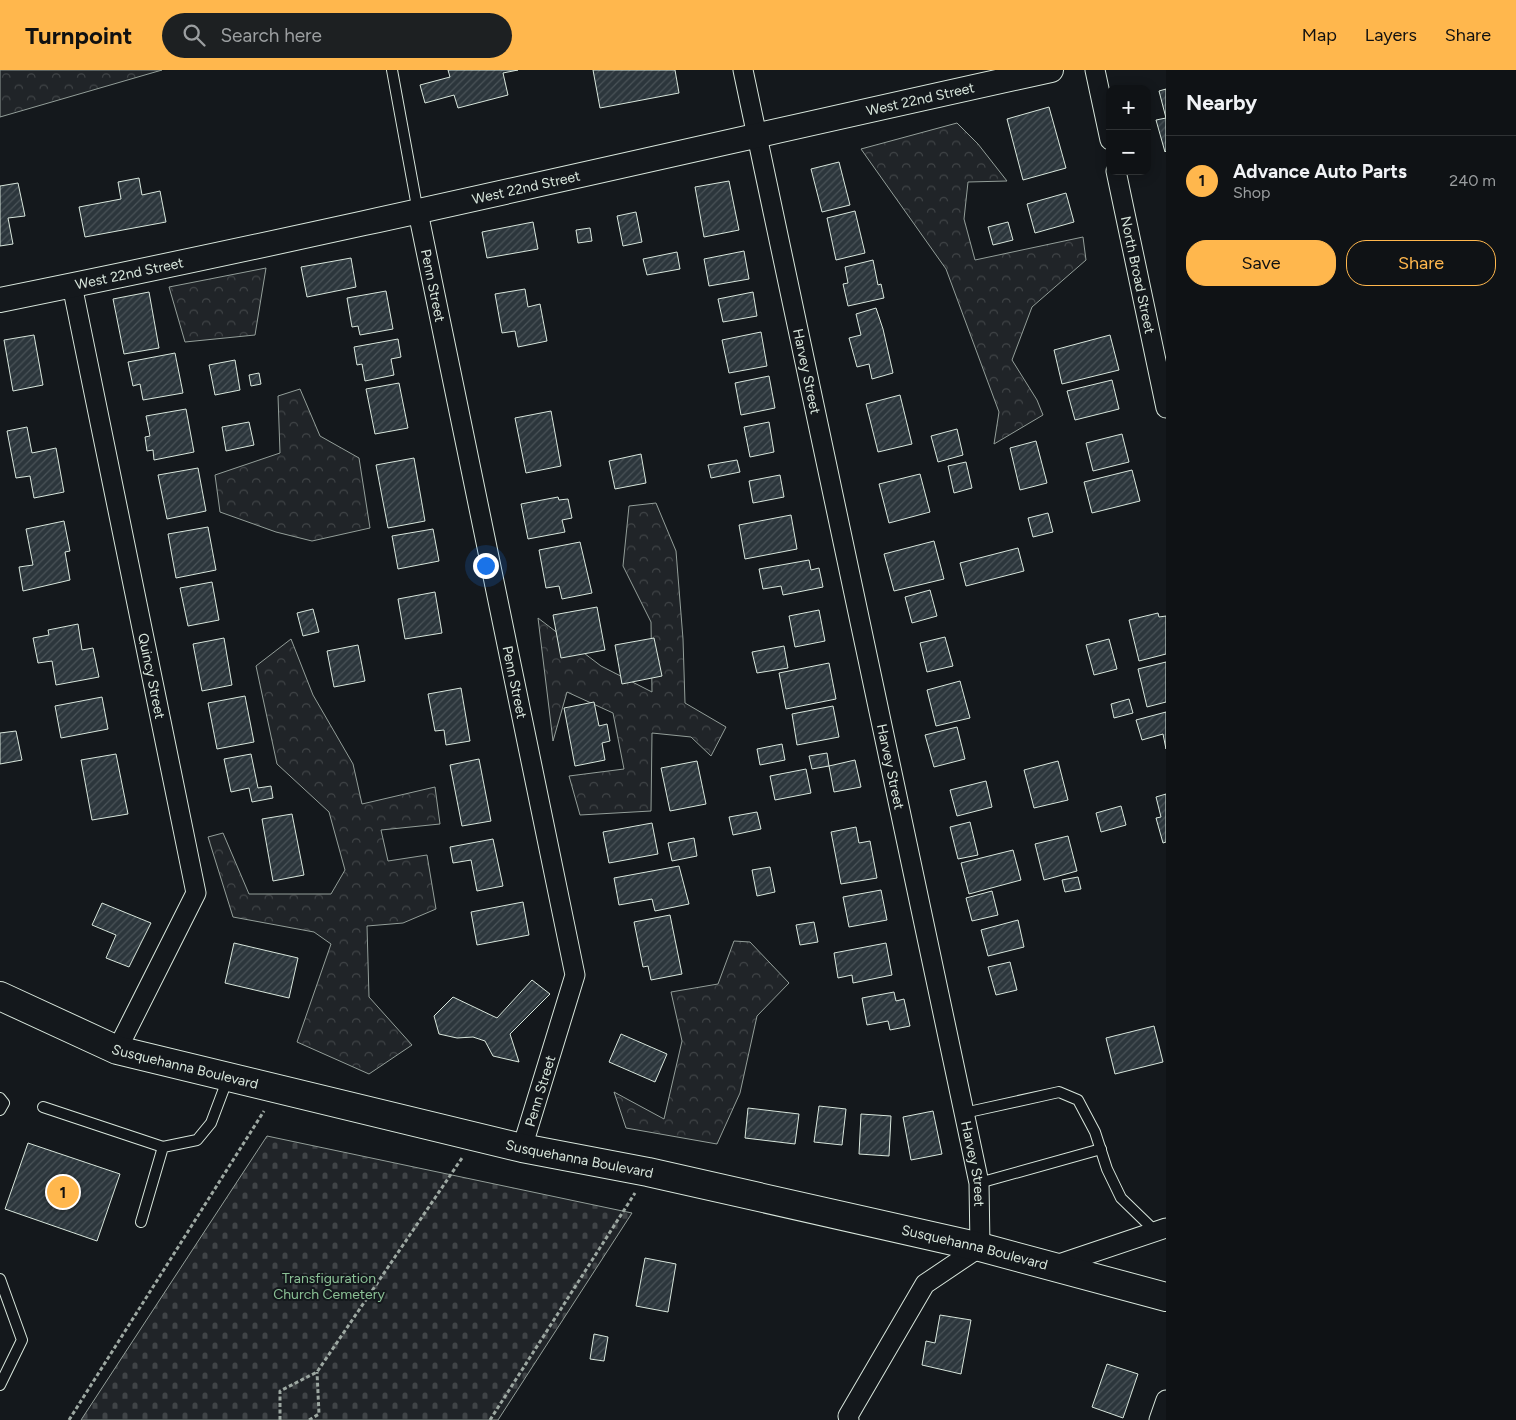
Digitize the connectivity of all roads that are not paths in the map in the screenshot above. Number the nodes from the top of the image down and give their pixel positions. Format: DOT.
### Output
graph roads {
  1 [pos="392,70"];
  2 [pos="743,70"];
  3 [pos="1051,70"];
  4 [pos="1095,70"];
  5 [pos="1108,130"];
  6 [pos="756,134"];
  7 [pos="1117,175"];
  8 [pos="418,212"];
  9 [pos="72,285"];
  10 [pos="0,300"];
  11 [pos="1166,408"];
  12 [pos="1,998"];
  13 [pos="117,1050"];
  14 [pos="228,1077"];
  15 [pos="0,1098"];
  16 [pos="43,1108"];
  17 [pos="0,1110"];
  18 [pos="964,1113"];
  19 [pos="163,1147"];
  20 [pos="522,1148"];
  21 [pos="1101,1149"];
  22 [pos="978,1183"];
  23 [pos="141,1222"];
  24 [pos="1160,1229"];
  25 [pos="980,1247"];
  26 [pos="1056,1266"];
  27 [pos="0,1279"];
  28 [pos="1166,1297"];
  29 [pos="0,1384"];
  30 [pos="1166,1400"];
  31 [pos="849,1420"];
  32 [pos="1159,1420"];
  1 -- 8 [label="lane"];
  2 -- 6 [label="street, Harvey Street"];
  3 -- 6 [label="street, West 22nd Street"];
  4 -- 5 [label="street"];
  6 -- 8 [label="street, West 22nd Street"];
  6 -- 18 [label="street, Harvey Street"];
  7 -- 11 [label="street, North Broad Street"];
  8 -- 9 [label="street, West 22nd Street"];
  8 -- 20 [label="street, Penn Street"];
  9 -- 10 [label="street, West 22nd Street"];
  9 -- 13 [label="street, Quincy Street"];
  12 -- 13 [label="highway, Susquehanna Boulevard"];
  13 -- 14 [label="highway, Susquehanna Boulevard"];
  14 -- 19 [label="lane"];
  14 -- 20 [label="highway, Susquehanna Boulevard"];
  15 -- 17 [label="lane"];
  16 -- 19 [label="lane"];
  18 -- 21 [label="lane"];
  18 -- 22 [label="street, Harvey Street"];
  19 -- 23 [label="lane"];
  20 -- 25 [label="highway, Susquehanna Boulevard"];
  21 -- 22 [label="lane"];
  21 -- 24 [label="lane"];
  22 -- 25 [label="street, Harvey Street"];
  24 -- 26 [label="street"];
  25 -- 26 [label="highway, Susquehanna Boulevard"];
  25 -- 31 [label="street"];
  26 -- 28 [label="highway, Susquehanna Boulevard"];
  27 -- 29 [label="lane"];
  30 -- 32 [label="street"];
}
